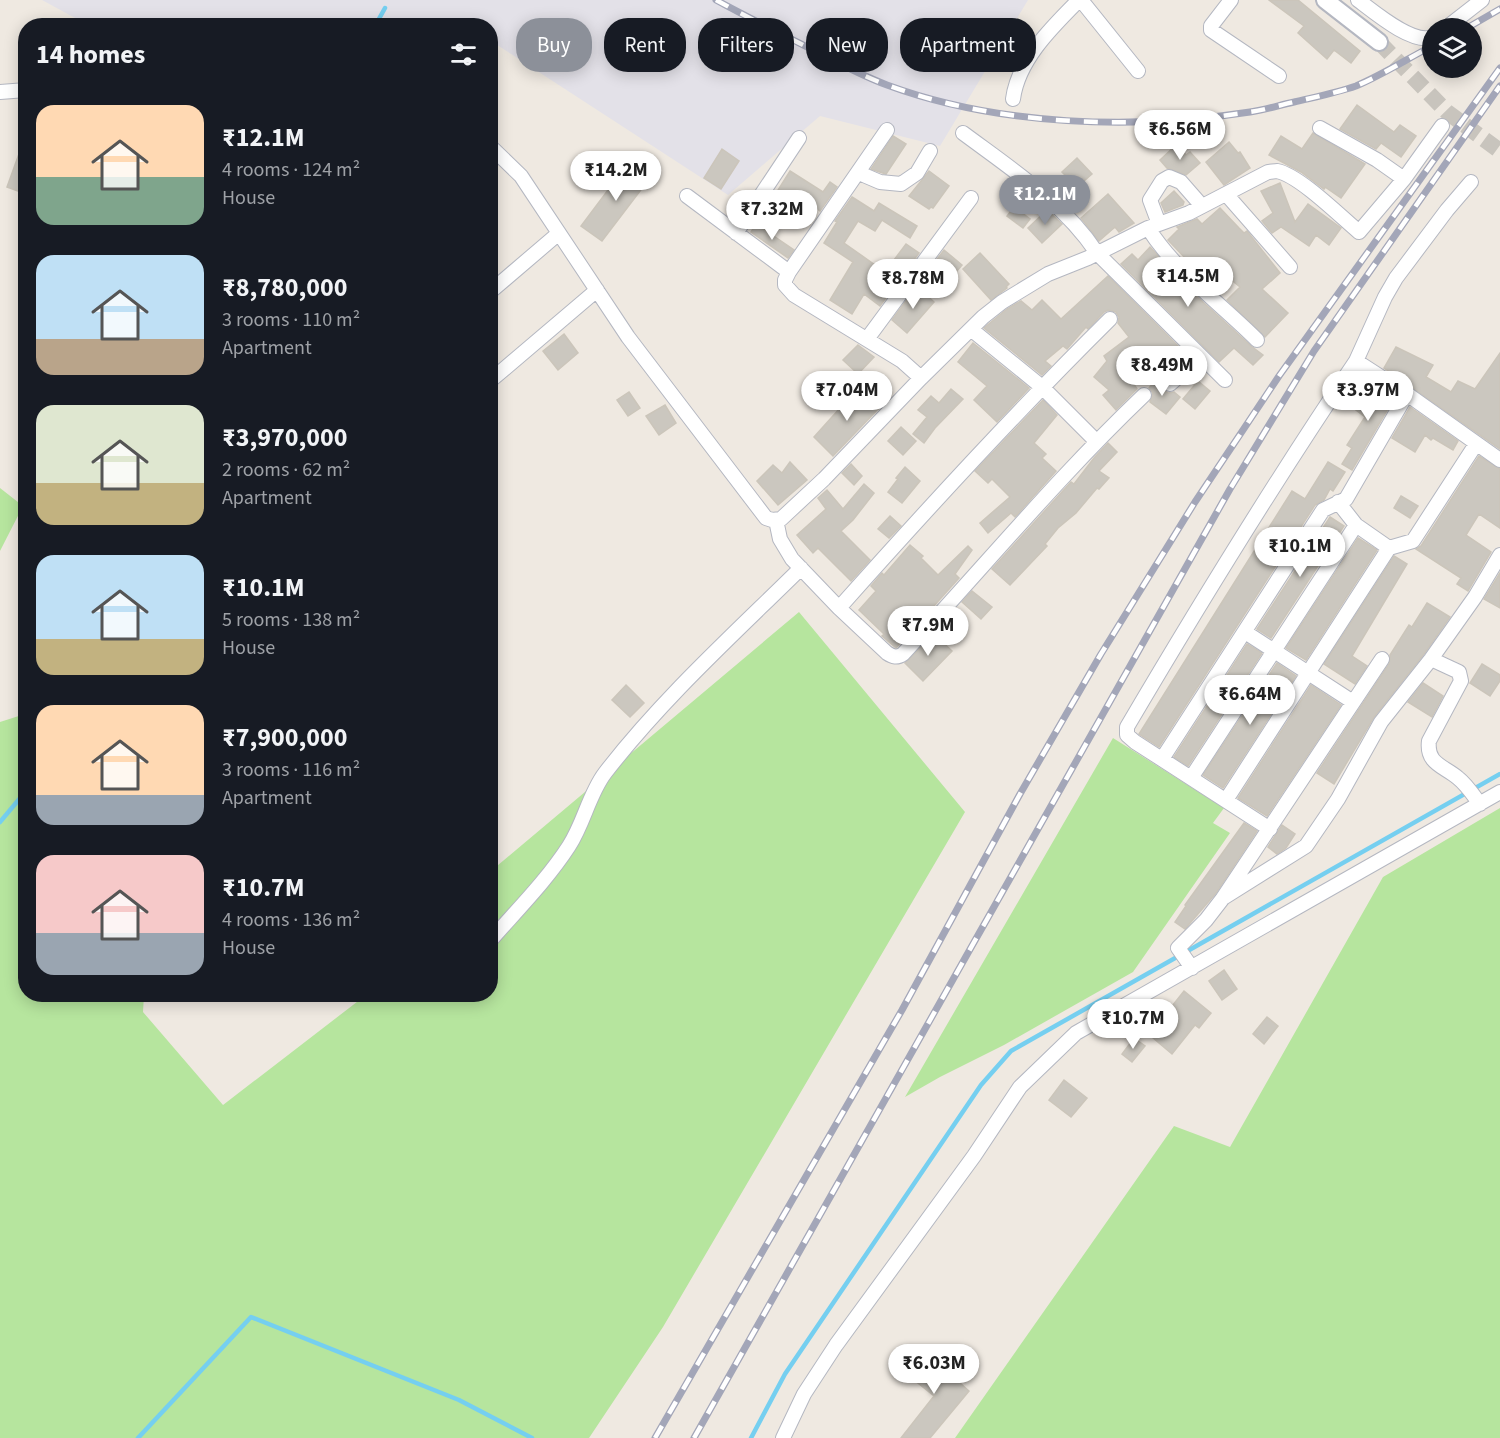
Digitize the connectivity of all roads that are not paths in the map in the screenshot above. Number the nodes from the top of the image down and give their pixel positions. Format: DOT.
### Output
graph roads {
  1 [pos="1080,0"];
  2 [pos="1231,0"];
  3 [pos="1325,0"];
  4 [pos="1358,0"];
  5 [pos="1482,0"];
  6 [pos="1459,18"];
  7 [pos="1422,38"];
  8 [pos="1379,42"];
  9 [pos="1138,71"];
  10 [pos="1279,76"];
  11 [pos="18,91"];
  12 [pos="0,92"];
  13 [pos="1013,99"];
  14 [pos="1442,126"];
  15 [pos="1320,128"];
  16 [pos="887,130"];
  17 [pos="963,133"];
  18 [pos="799,138"];
  19 [pos="930,151"];
  20 [pos="498,154"];
  21 [pos="859,173"];
  22 [pos="1404,179"];
  23 [pos="1471,182"];
  24 [pos="1226,194"];
  25 [pos="687,196"];
  26 [pos="971,198"];
  27 [pos="1202,206"];
  28 [pos="1154,226"];
  29 [pos="559,233"];
  30 [pos="736,233"];
  31 [pos="1097,253"];
  32 [pos="1290,267"];
  33 [pos="789,272"];
  34 [pos="498,285"];
  35 [pos="597,290"];
  36 [pos="1110,319"];
  37 [pos="972,330"];
  38 [pos="867,339"];
  39 [pos="1257,340"];
  40 [pos="1201,357"];
  41 [pos="1356,361"];
  42 [pos="498,374"];
  43 [pos="921,378"];
  44 [pos="1225,380"];
  45 [pos="1170,384"];
  46 [pos="1042,387"];
  47 [pos="1407,394"];
  48 [pos="1144,395"];
  49 [pos="1096,441"];
  50 [pos="1476,444"];
  51 [pos="1500,460"];
  52 [pos="1338,502"];
  53 [pos="776,520"];
  54 [pos="1356,525"];
  55 [pos="1389,548"];
  56 [pos="1500,555"];
  57 [pos="801,568"];
  58 [pos="839,608"];
  59 [pos="1245,632"];
  60 [pos="1274,650"];
  61 [pos="1382,659"];
  62 [pos="1431,659"];
  63 [pos="1308,673"];
  64 [pos="1353,702"];
  65 [pos="1162,759"];
  66 [pos="1191,778"];
  67 [pos="1500,792"];
  68 [pos="1226,800"];
  69 [pos="1480,804"];
  70 [pos="1270,829"];
  71 [pos="1223,898"];
  72 [pos="498,932"];
  73 [pos="1192,968"];
  74 [pos="783,1438"];
  1 -- 9 [label="street"];
  1 -- 13 [label="street"];
  2 -- 10 [label="street"];
  3 -- 8 [label="street"];
  4 -- 7 [label="street"];
  5 -- 6 [label="street"];
  11 -- 12 [label="street"];
  14 -- 22 [label="street"];
  15 -- 22 [label="street"];
  16 -- 21 [label="street"];
  17 -- 31 [label="street"];
  18 -- 30 [label="street"];
  19 -- 21 [label="street"];
  20 -- 29 [label="street"];
  21 -- 33 [label="street"];
  22 -- 24 [label="street"];
  23 -- 41 [label="street"];
  24 -- 27 [label="street"];
  24 -- 32 [label="street"];
  25 -- 30 [label="street"];
  26 -- 38 [label="street"];
  27 -- 28 [label="street"];
  27 -- 28 [label="street"];
  28 -- 31 [label="street"];
  28 -- 39 [label="street"];
  29 -- 34 [label="street"];
  29 -- 35 [label="street"];
  30 -- 33 [label="street"];
  31 -- 37 [label="street"];
  31 -- 40 [label="street"];
  33 -- 38 [label="street"];
  35 -- 42 [label="street"];
  35 -- 53 [label="street"];
  36 -- 46 [label="street"];
  37 -- 43 [label="street"];
  37 -- 46 [label="street"];
  38 -- 43 [label="street"];
  40 -- 44 [label="street"];
  40 -- 45 [label="street"];
  41 -- 47 [label="street"];
  41 -- 65 [label="street"];
  43 -- 53 [label="street"];
  46 -- 49 [label="street"];
  46 -- 58 [label="street"];
  47 -- 50 [label="street"];
  47 -- 52 [label="street"];
  48 -- 49 [label="street"];
  49 -- 58 [label="street"];
  50 -- 51 [label="street"];
  50 -- 55 [label="street"];
  52 -- 54 [label="street"];
  52 -- 59 [label="street"];
  53 -- 57 [label="street"];
  54 -- 55 [label="street"];
  54 -- 60 [label="street"];
  55 -- 63 [label="street"];
  56 -- 62 [label="street"];
  57 -- 58 [label="street"];
  57 -- 72 [label="street"];
  59 -- 60 [label="street"];
  59 -- 65 [label="street"];
  60 -- 63 [label="street"];
  60 -- 66 [label="street"];
  61 -- 64 [label="street"];
  62 -- 69 [label="street"];
  62 -- 71 [label="street"];
  63 -- 64 [label="street"];
  63 -- 68 [label="street"];
  64 -- 70 [label="street"];
  65 -- 66 [label="street"];
  66 -- 68 [label="street"];
  67 -- 69 [label="street"];
  68 -- 70 [label="street"];
  69 -- 73 [label="street"];
  70 -- 71 [label="street"];
  71 -- 73 [label="street"];
  73 -- 74 [label="street"];
}
